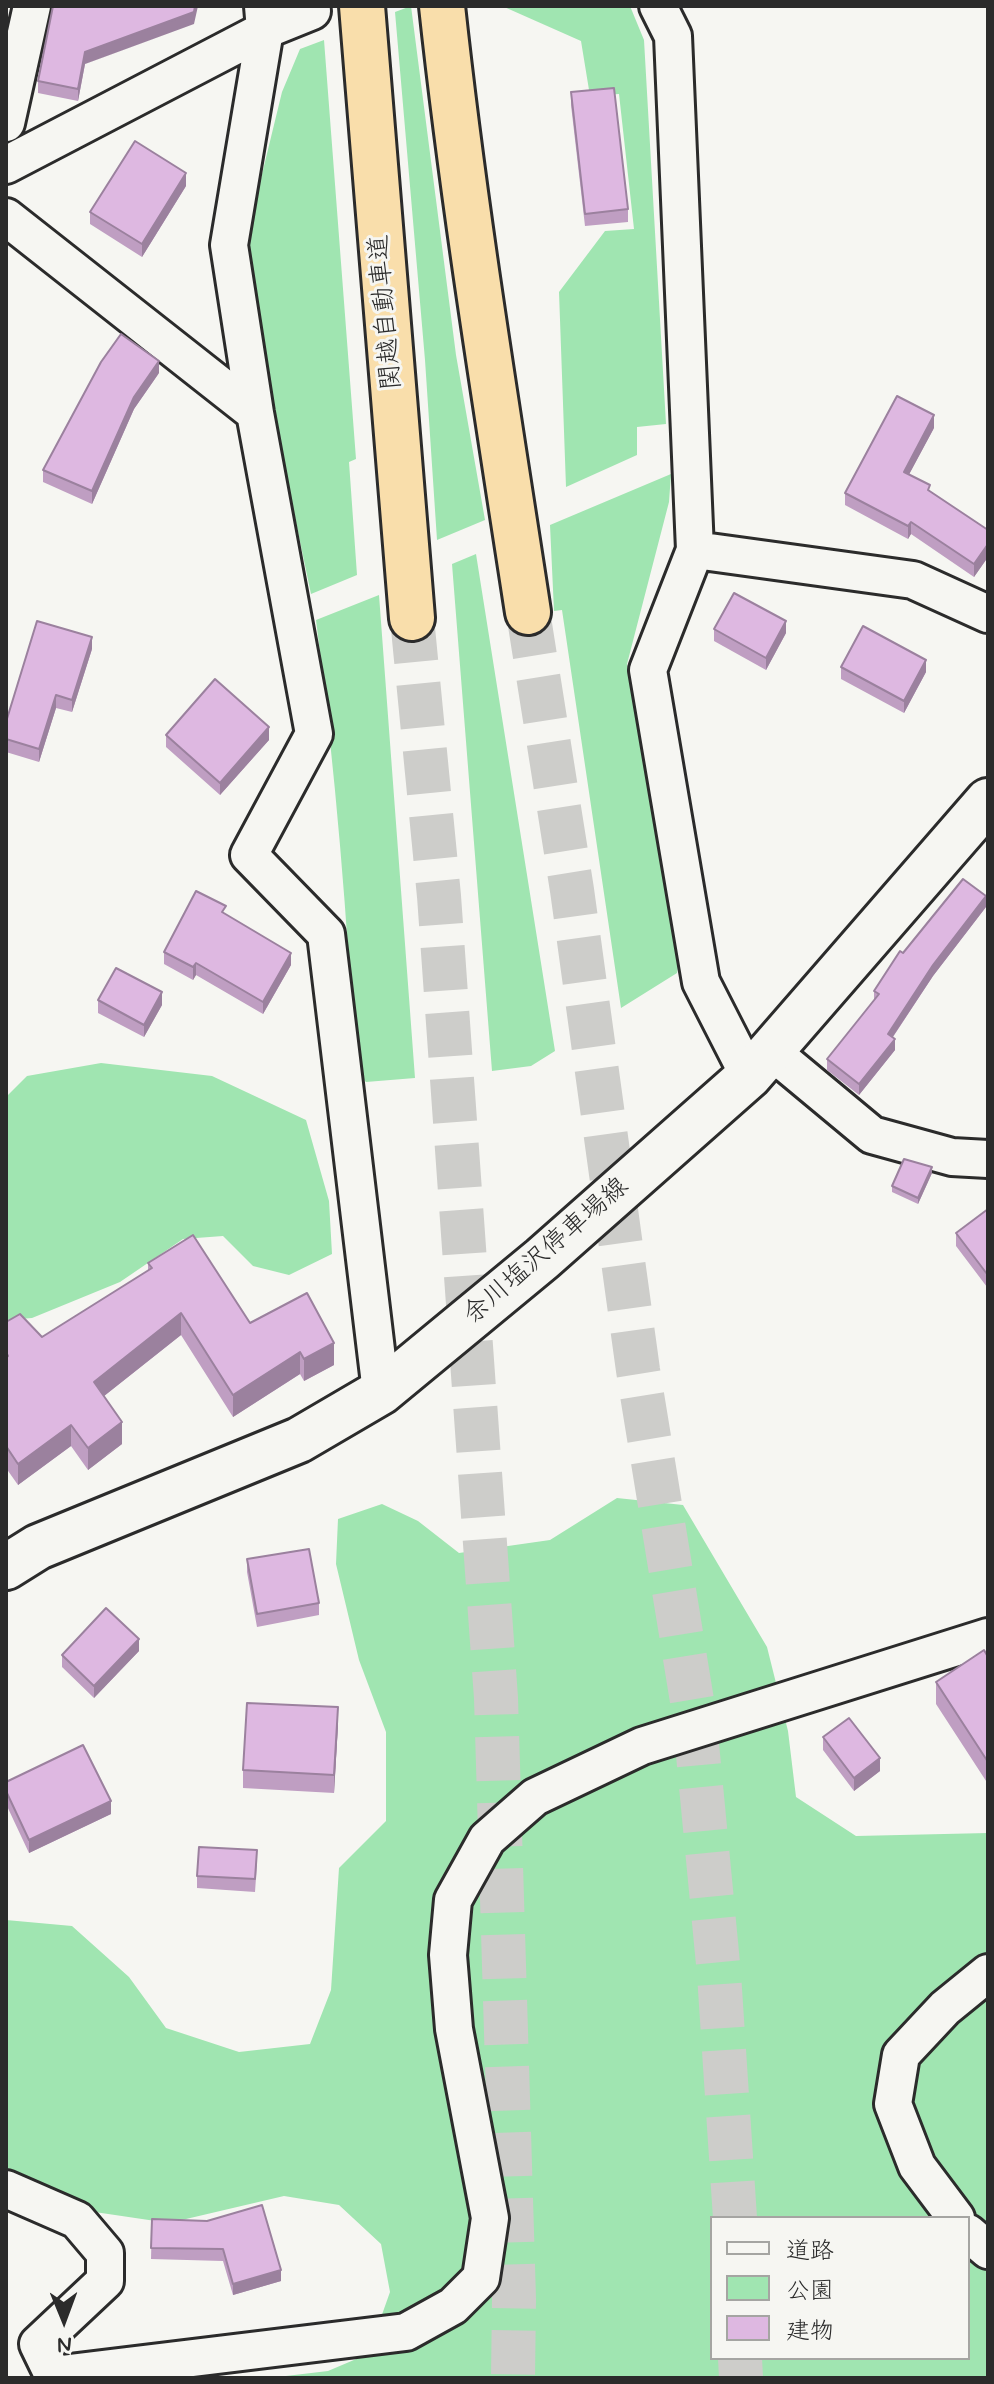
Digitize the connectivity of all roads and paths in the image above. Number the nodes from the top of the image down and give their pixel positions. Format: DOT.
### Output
graph roads {
  1 [pos="32,6"];
  2 [pos="362,6"];
  3 [pos="442,6"];
  4 [pos="658,6"];
  5 [pos="312,11"];
  6 [pos="264,18"];
  7 [pos="6,123"];
  8 [pos="6,165"];
  9 [pos="6,217"];
  10 [pos="255,413"];
  11 [pos="695,550"];
  12 [pos="528,612"];
  13 [pos="988,614"];
  14 [pos="412,618"];
  15 [pos="988,801"];
  16 [pos="760,1063"];
  17 [pos="988,1159"];
  18 [pos="381,1392"];
  19 [pos="6,1567"];
  20 [pos="988,1637"];
  21 [pos="988,1973"];
  22 [pos="6,2189"];
  23 [pos="954,2216"];
  24 [pos="970,2235"];
  25 [pos="988,2250"];
  1 -- 7 [label="street"];
  2 -- 14 [label="highway, 関越自動車道"];
  3 -- 12 [label="highway"];
  4 -- 11 [label="street"];
  5 -- 6 [label="street"];
  6 -- 8 [label="street"];
  6 -- 10 [label="street"];
  9 -- 10 [label="street"];
  10 -- 18 [label="street"];
  11 -- 13 [label="street"];
  11 -- 16 [label="street"];
  15 -- 16 [label="main road, 余川塩沢停車場線"];
  16 -- 17 [label="street"];
  16 -- 18 [label="main road, 余川塩沢停車場線"];
  18 -- 19 [label="main road, 余川塩沢停車場線"];
  20 -- 22 [label="street"];
  21 -- 23 [label="street"];
  24 -- 25 [label="street"];
}
